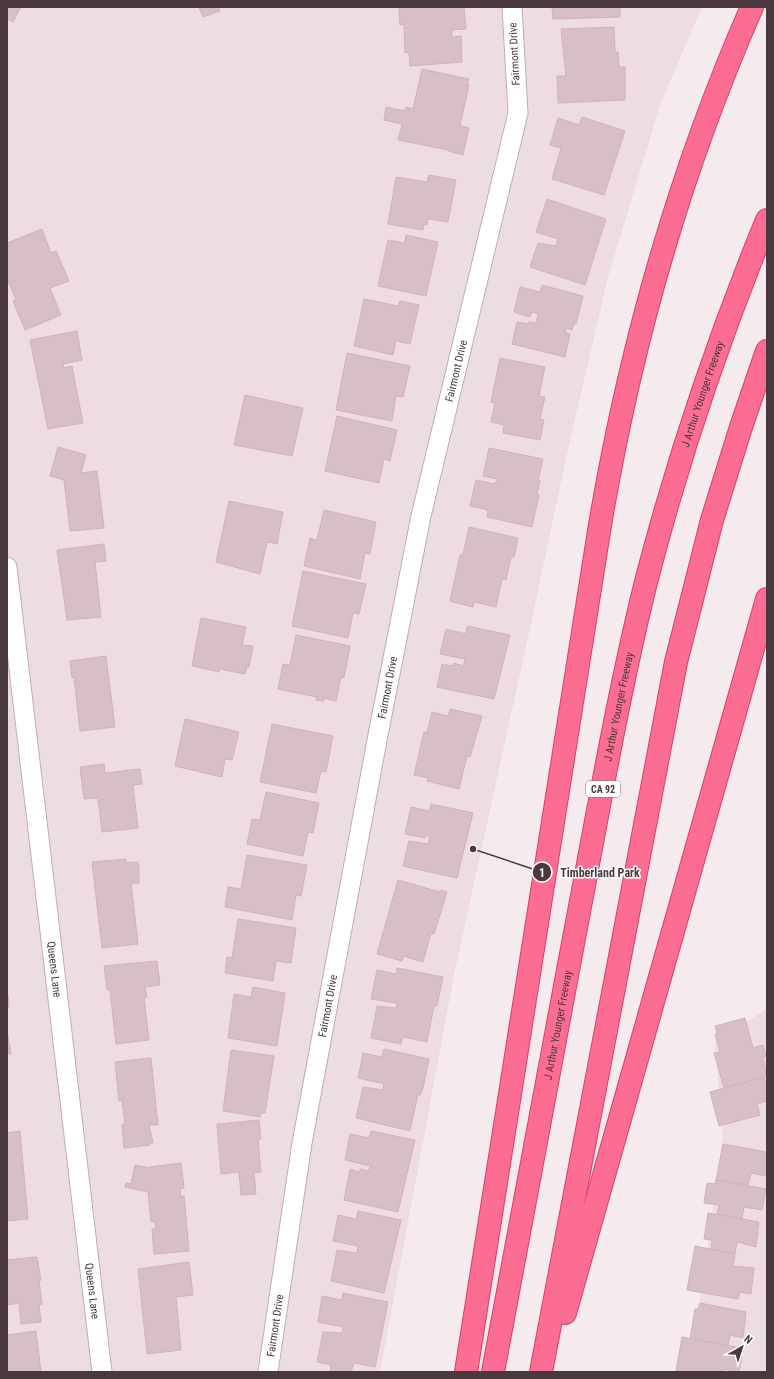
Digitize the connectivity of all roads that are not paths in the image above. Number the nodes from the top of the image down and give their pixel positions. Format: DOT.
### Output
graph roads {
  1 [pos="512,7"];
  2 [pos="752,7"];
  3 [pos="767,220"];
  4 [pos="767,351"];
  5 [pos="7,567"];
  6 [pos="767,598"];
  7 [pos="102,1372"];
  8 [pos="268,1372"];
  9 [pos="466,1372"];
  10 [pos="493,1372"];
  11 [pos="541,1372"];
  12 [pos="548,1372"];
  1 -- 8 [label="street, Fairmont Drive"];
  2 -- 9 [label="highway"];
  3 -- 10 [label="highway, J Arthur Younger Freeway / CA 92"];
  4 -- 11 [label="highway"];
  5 -- 7 [label="street, Queens Lane"];
  6 -- 12 [label="highway"];
}
